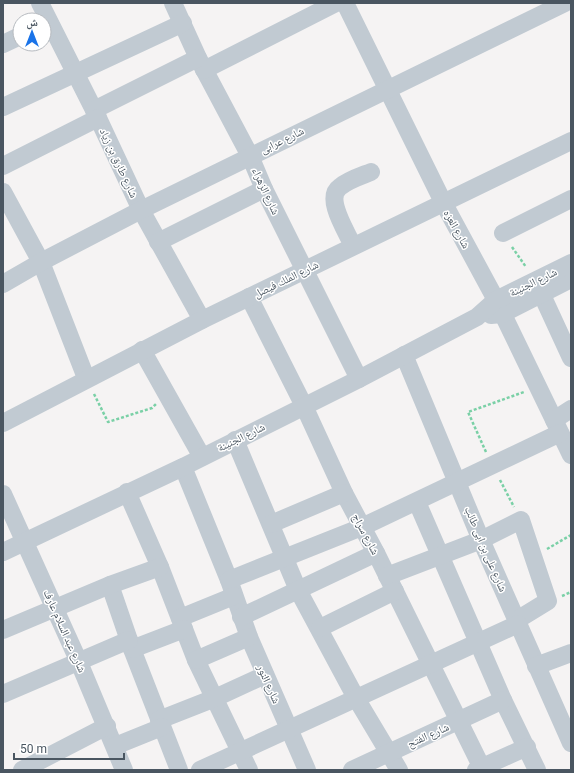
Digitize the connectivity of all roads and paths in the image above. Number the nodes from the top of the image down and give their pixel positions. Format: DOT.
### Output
graph roads {
  1 [pos="173,3"];
  2 [pos="336,3"];
  3 [pos="345,3"];
  4 [pos="565,3"];
  5 [pos="183,23"];
  6 [pos="52,33"];
  7 [pos="201,64"];
  8 [pos="75,73"];
  9 [pos="387,89"];
  10 [pos="3,107"];
  11 [pos="96,114"];
  12 [pos="571,141"];
  13 [pos="250,156"];
  14 [pos="3,166"];
  15 [pos="371,172"];
  16 [pos="264,189"];
  17 [pos="3,192"];
  18 [pos="571,199"];
  19 [pos="443,202"];
  20 [pos="141,210"];
  21 [pos="503,233"];
  22 [pos="158,242"];
  23 [pos="353,246"];
  24 [pos="41,262"];
  25 [pos="571,262"];
  26 [pos="305,270"];
  27 [pos="571,279"];
  28 [pos="3,284"];
  29 [pos="538,286"];
  30 [pos="249,297"];
  31 [pos="499,307"];
  32 [pos="202,320"];
  33 [pos="142,350"];
  34 [pos="404,355"];
  35 [pos="571,358"];
  36 [pos="86,378"];
  37 [pos="359,379"];
  38 [pos="537,387"];
  39 [pos="168,393"];
  40 [pos="304,406"];
  41 [pos="571,409"];
  42 [pos="3,423"];
  43 [pos="557,427"];
  44 [pos="235,440"];
  45 [pos="571,455"];
  46 [pos="202,457"];
  47 [pos="492,466"];
  48 [pos="184,467"];
  49 [pos="457,482"];
  50 [pos="127,492"];
  51 [pos="344,493"];
  52 [pos="3,494"];
  53 [pos="417,502"];
  54 [pos="521,520"];
  55 [pos="271,524"];
  56 [pos="362,527"];
  57 [pos="571,534"];
  58 [pos="481,540"];
  59 [pos="26,541"];
  60 [pos="3,552"];
  61 [pos="376,553"];
  62 [pos="441,555"];
  63 [pos="533,557"];
  64 [pos="286,558"];
  65 [pos="160,567"];
  66 [pos="391,584"];
  67 [pos="110,585"];
  68 [pos="232,588"];
  69 [pos="298,590"];
  70 [pos="54,609"];
  71 [pos="241,617"];
  72 [pos="517,622"];
  73 [pos="182,624"];
  74 [pos="320,628"];
  75 [pos="3,630"];
  76 [pos="249,638"];
  77 [pos="478,641"];
  78 [pos="131,644"];
  79 [pos="571,653"];
  80 [pos="78,660"];
  81 [pos="196,660"];
  82 [pos="430,663"];
  83 [pos="536,666"];
  84 [pos="265,675"];
  85 [pos="4,689"];
  86 [pos="215,698"];
  87 [pos="356,698"];
  88 [pos="503,700"];
  89 [pos="460,721"];
  90 [pos="160,724"];
  91 [pos="107,726"];
  92 [pos="288,729"];
  93 [pos="569,732"];
  94 [pos="115,746"];
  95 [pos="526,747"];
  96 [pos="241,750"];
  97 [pos="390,752"];
  98 [pos="480,769"];
  99 [pos="22,770"];
  100 [pos="124,770"];
  101 [pos="179,770"];
  102 [pos="200,770"];
  103 [pos="249,770"];
  104 [pos="307,770"];
  105 [pos="352,770"];
  106 [pos="399,770"];
  107 [pos="537,770"];
  1 -- 5 [label="street, شارع الزهراء"];
  2 -- 7 [label="street"];
  3 -- 9 [label="street, شارع العزه"];
  4 -- 9 [label="street, شارع عرابى"];
  5 -- 7 [label="street, شارع الزهراء"];
  5 -- 8 [label="street"];
  6 -- 8 [label="street, شارع طارق بن زياد"];
  7 -- 11 [label="street"];
  7 -- 13 [label="street, شارع الزهراء"];
  8 -- 10 [label="street"];
  8 -- 11 [label="street, شارع طارق بن زياد"];
  9 -- 13 [label="street, شارع عرابى"];
  9 -- 19 [label="street, شارع العزه"];
  11 -- 14 [label="street"];
  11 -- 20 [label="street, شارع طارق بن زياد"];
  12 -- 19 [label="street, شارع الملك فيصل"];
  13 -- 16 [label="street, شارع الزهراء"];
  13 -- 20 [label="street, شارع عرابى"];
  15 -- 23 [label="street"];
  16 -- 22 [label="street"];
  16 -- 26 [label="street, شارع الزهراء"];
  17 -- 24 [label="street"];
  18 -- 21 [label="street"];
  19 -- 23 [label="street, شارع الملك فيصل"];
  19 -- 31 [label="street, شارع العزه"];
  20 -- 22 [label="street, شارع طارق بن زياد"];
  20 -- 24 [label="street, شارع عرابى"];
  21 -- 29 [label="path"];
  22 -- 32 [label="street, شارع طارق بن زياد"];
  23 -- 26 [label="street, شارع الملك فيصل"];
  24 -- 28 [label="street, شارع عرابى"];
  24 -- 36 [label="street"];
  25 -- 29 [label="street, شارع الجنينة"];
  26 -- 30 [label="street, شارع الملك فيصل"];
  26 -- 37 [label="street, شارع الزهراء"];
  27 -- 29 [label="street, شارع الجنينة"];
  29 -- 31 [label="street, شارع الجنينة"];
  29 -- 35 [label="street"];
  30 -- 32 [label="street, شارع الملك فيصل"];
  30 -- 40 [label="street, شارع سراج"];
  31 -- 34 [label="street, شارع الجنينة"];
  31 -- 38 [label="street, شارع العزه"];
  32 -- 33 [label="street, شارع الملك فيصل"];
  33 -- 36 [label="street, شارع الملك فيصل"];
  33 -- 39 [label="street"];
  34 -- 37 [label="street, شارع الجنينة"];
  34 -- 49 [label="street, شارع على بن ابى طالب"];
  36 -- 39 [label="path"];
  36 -- 42 [label="street, شارع الملك فيصل"];
  37 -- 40 [label="street, شارع الجنينة"];
  38 -- 43 [label="street, شارع العزه"];
  38 -- 47 [label="path"];
  39 -- 46 [label="street"];
  40 -- 44 [label="street, شارع الجنينة"];
  40 -- 51 [label="street, شارع سراج"];
  41 -- 43 [label="street"];
  43 -- 45 [label="street, شارع العزه"];
  43 -- 47 [label="street"];
  44 -- 46 [label="street, شارع الجنينة"];
  44 -- 55 [label="street"];
  46 -- 48 [label="street, شارع الجنينة"];
  47 -- 49 [label="street"];
  47 -- 54 [label="path"];
  48 -- 50 [label="street, شارع الجنينة"];
  48 -- 68 [label="street, شارع النور"];
  49 -- 53 [label="street"];
  49 -- 58 [label="street, شارع على بن ابى طالب"];
  50 -- 59 [label="street, شارع الجنينة"];
  50 -- 65 [label="street"];
  51 -- 55 [label="street"];
  51 -- 56 [label="street, شارع سراج"];
  52 -- 59 [label="street, شارع عبد السلام عارف"];
  53 -- 56 [label="street"];
  53 -- 62 [label="street"];
  54 -- 58 [label="street"];
  54 -- 63 [label="street"];
  55 -- 64 [label="street"];
  56 -- 61 [label="street, شارع سراج"];
  56 -- 64 [label="street"];
  57 -- 63 [label="path"];
  58 -- 62 [label="street"];
  58 -- 72 [label="street, شارع على بن ابى طالب"];
  59 -- 60 [label="street, شارع الجنينة"];
  59 -- 70 [label="street, شارع عبد السلام عارف"];
  61 -- 66 [label="street, شارع سراج"];
  61 -- 69 [label="street"];
  62 -- 66 [label="street"];
  62 -- 77 [label="street"];
  63 -- 72 [label="street"];
  64 -- 68 [label="street"];
  64 -- 69 [label="street"];
  65 -- 67 [label="street"];
  65 -- 73 [label="street"];
  66 -- 74 [label="street"];
  66 -- 82 [label="street, شارع سراج"];
  67 -- 70 [label="street"];
  67 -- 78 [label="street"];
  68 -- 71 [label="street, شارع النور"];
  68 -- 73 [label="street"];
  69 -- 71 [label="street"];
  69 -- 74 [label="street"];
  70 -- 75 [label="street"];
  70 -- 80 [label="street, شارع عبد السلام عارف"];
  71 -- 76 [label="street, شارع النور"];
  72 -- 77 [label="street"];
  72 -- 83 [label="street, شارع على بن ابى طالب"];
  73 -- 78 [label="street"];
  73 -- 81 [label="street"];
  74 -- 87 [label="street"];
  76 -- 81 [label="street"];
  76 -- 84 [label="street, شارع النور"];
  77 -- 82 [label="street"];
  77 -- 88 [label="street"];
  78 -- 80 [label="street"];
  78 -- 90 [label="street"];
  79 -- 83 [label="street"];
  80 -- 85 [label="street"];
  80 -- 91 [label="street, شارع عبد السلام عارف"];
  81 -- 86 [label="street"];
  82 -- 87 [label="street"];
  82 -- 89 [label="street, شارع سراج"];
  83 -- 93 [label="street, شارع على بن ابى طالب"];
  84 -- 86 [label="street"];
  84 -- 92 [label="street, شارع النور"];
  86 -- 90 [label="street"];
  86 -- 96 [label="street"];
  87 -- 92 [label="street"];
  87 -- 97 [label="street"];
  88 -- 89 [label="street, شارع الفتح"];
  88 -- 95 [label="street"];
  89 -- 97 [label="street, شارع الفتح"];
  89 -- 98 [label="street, شارع سراج"];
  90 -- 94 [label="street"];
  90 -- 101 [label="street"];
  91 -- 94 [label="street, شارع عبد السلام عارف"];
  91 -- 99 [label="street"];
  92 -- 96 [label="street"];
  92 -- 104 [label="street, شارع النور"];
  94 -- 100 [label="street, شارع عبد السلام عارف"];
  95 -- 98 [label="street"];
  95 -- 107 [label="street"];
  96 -- 102 [label="street"];
  96 -- 103 [label="street"];
  97 -- 105 [label="street, شارع الفتح"];
  97 -- 106 [label="street"];
}
